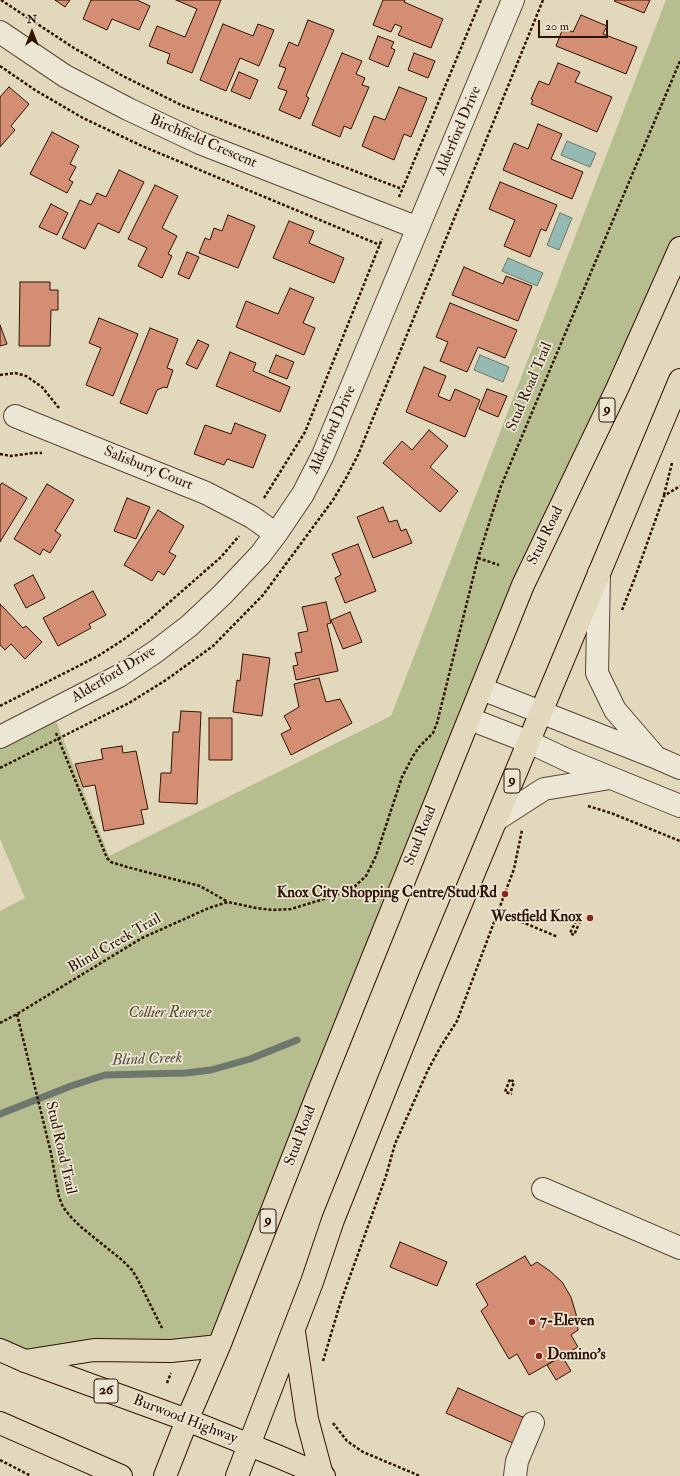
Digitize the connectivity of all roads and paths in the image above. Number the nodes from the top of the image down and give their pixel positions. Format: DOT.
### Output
graph roads {
  1 [pos="1,0"];
  2 [pos="481,0"];
  3 [pos="513,0"];
  4 [pos="0,32"];
  5 [pos="680,61"];
  6 [pos="402,189"];
  7 [pos="399,197"];
  8 [pos="418,228"];
  9 [pos="382,239"];
  10 [pos="680,248"];
  11 [pos="680,380"];
  12 [pos="15,416"];
  13 [pos="673,459"];
  14 [pos="265,496"];
  15 [pos="664,496"];
  16 [pos="241,534"];
  17 [pos="276,534"];
  18 [pos="478,558"];
  19 [pos="499,565"];
  20 [pos="599,572"];
  21 [pos="482,689"];
  22 [pos="0,706"];
  23 [pos="47,713"];
  24 [pos="542,713"];
  25 [pos="470,719"];
  26 [pos="433,733"];
  27 [pos="0,737"];
  28 [pos="529,742"];
  29 [pos="655,757"];
  30 [pos="680,768"];
  31 [pos="610,778"];
  32 [pos="582,803"];
  33 [pos="680,806"];
  34 [pos="496,820"];
  35 [pos="522,829"];
  36 [pos="680,841"];
  37 [pos="228,902"];
  38 [pos="498,912"];
  39 [pos="582,923"];
  40 [pos="578,926"];
  41 [pos="558,937"];
  42 [pos="17,1014"];
  43 [pos="0,1023"];
  44 [pos="511,1090"];
  45 [pos="512,1094"];
  46 [pos="543,1189"];
  47 [pos="680,1248"];
  48 [pos="164,1330"];
  49 [pos="294,1331"];
  50 [pos="219,1346"];
  51 [pos="0,1350"];
  52 [pos="25,1361"];
  53 [pos="322,1363"];
  54 [pos="330,1417"];
  55 [pos="187,1420"];
  56 [pos="0,1423"];
  57 [pos="533,1423"];
  58 [pos="249,1445"];
  59 [pos="0,1460"];
  60 [pos="100,1471"];
  61 [pos="31,1476"];
  62 [pos="121,1476"];
  63 [pos="165,1476"];
  64 [pos="236,1476"];
  65 [pos="323,1476"];
  66 [pos="420,1476"];
  67 [pos="515,1476"];
  1 -- 6 [label="path"];
  2 -- 6 [label="path"];
  3 -- 8 [label="street, Alderford Drive"];
  4 -- 8 [label="street, Birchfield Crescent"];
  5 -- 18 [label="path, Stud Road Trail"];
  6 -- 7 [label="path"];
  8 -- 17 [label="street, Alderford Drive"];
  9 -- 14 [label="path"];
  10 -- 21 [label="main road, Stud Road / 9"];
  11 -- 20 [label="main road, 9"];
  12 -- 17 [label="street, Salisbury Court"];
  13 -- 15 [label="path"];
  16 -- 22 [label="path"];
  17 -- 23 [label="street, Alderford Drive"];
  18 -- 19 [label="path"];
  18 -- 26 [label="path, Stud Road Trail"];
  20 -- 24 [label="main road, 9"];
  20 -- 29 [label="street"];
  21 -- 24 [label="street"];
  21 -- 25 [label="main road, Stud Road / 9"];
  23 -- 27 [label="street, Alderford Drive"];
  23 -- 37 [label="path"];
  24 -- 28 [label="main road, 9"];
  24 -- 29 [label="street"];
  25 -- 28 [label="street"];
  25 -- 50 [label="main road, Stud Road / 9"];
  26 -- 37 [label="path, Blind Creek Trail"];
  28 -- 31 [label="street"];
  28 -- 34 [label="main road, 9"];
  29 -- 30 [label="street"];
  31 -- 33 [label="street"];
  31 -- 34 [label="street"];
  32 -- 36 [label="path"];
  34 -- 49 [label="main road, 9"];
  35 -- 38 [label="path"];
  37 -- 42 [label="path, Blind Creek Trail"];
  38 -- 41 [label="path"];
  38 -- 53 [label="path"];
  39 -- 40 [label="path"];
  42 -- 43 [label="path, Blind Creek Trail"];
  42 -- 48 [label="path, Stud Road Trail"];
  44 -- 45 [label="path"];
  46 -- 47 [label="street"];
  49 -- 58 [label="main road, 9"];
  49 -- 65 [label="main road"];
  50 -- 52 [label="main road"];
  50 -- 55 [label="main road, Stud Road / 9"];
  51 -- 52 [label="main road, Burwood Highway / 26"];
  52 -- 55 [label="main road, Burwood Highway / 26"];
  54 -- 66 [label="path"];
  55 -- 58 [label="main road, Burwood Highway / 26"];
  55 -- 63 [label="main road, Stud Road / 9"];
  56 -- 60 [label="main road"];
  57 -- 67 [label="street"];
  58 -- 64 [label="main road, 9"];
  58 -- 65 [label="main road, Burwood Highway / 26"];
  59 -- 61 [label="path"];
  60 -- 62 [label="main road"];
}
